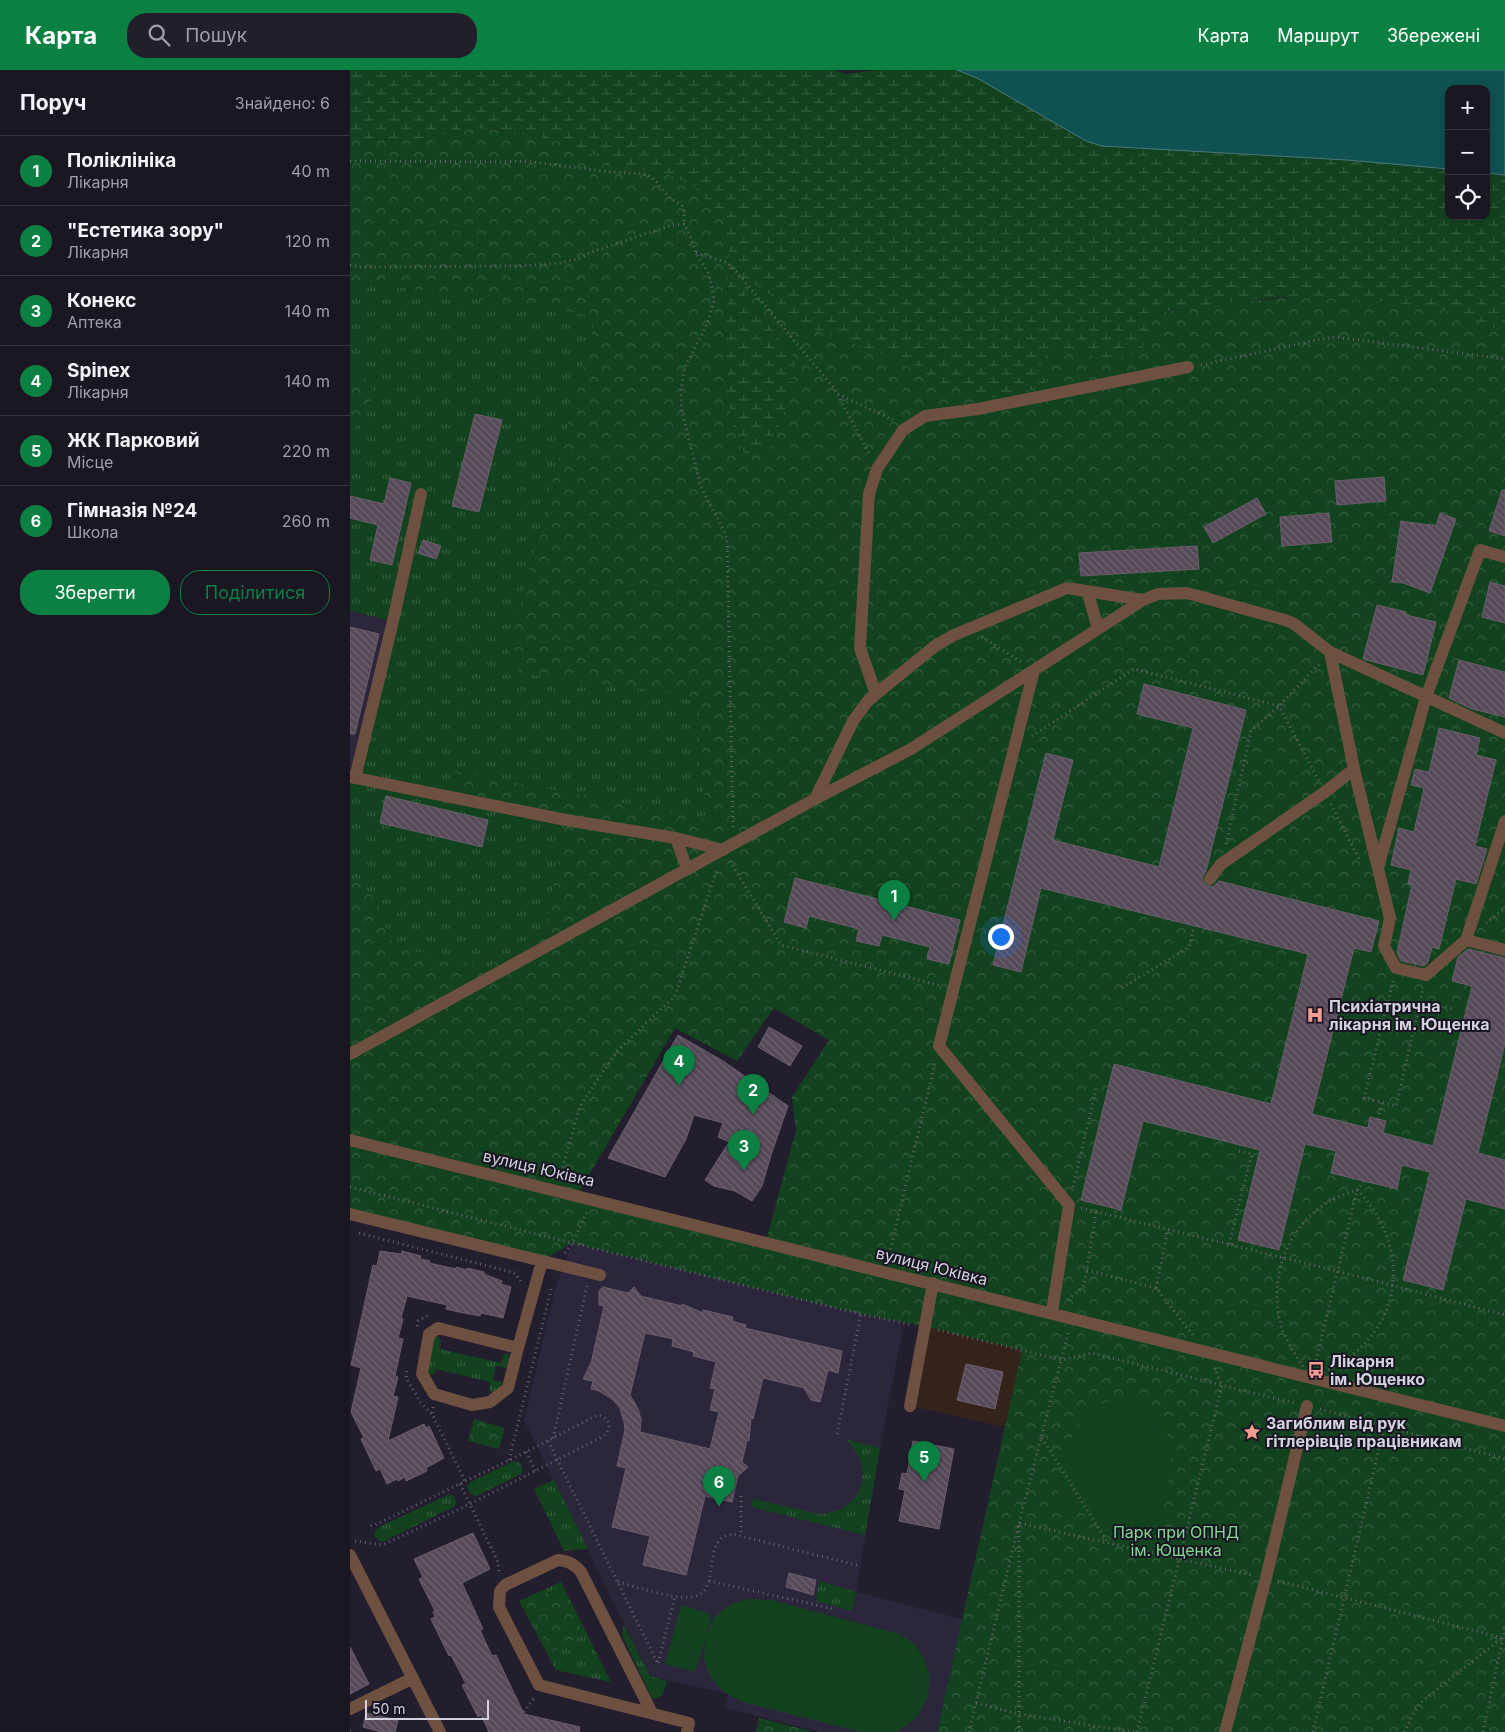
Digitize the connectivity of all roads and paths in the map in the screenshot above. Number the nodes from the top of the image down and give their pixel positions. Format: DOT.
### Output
graph roads {
  1 [pos="350,161"];
  2 [pos="684,224"];
  3 [pos="696,253"];
  4 [pos="350,266"];
  5 [pos="1505,359"];
  6 [pos="1188,367"];
  7 [pos="837,394"];
  8 [pos="907,427"];
  9 [pos="877,469"];
  10 [pos="422,494"];
  11 [pos="1505,556"];
  12 [pos="1087,591"];
  13 [pos="1143,600"];
  14 [pos="1098,628"];
  15 [pos="969,629"];
  16 [pos="1330,652"];
  17 [pos="1034,670"];
  18 [pos="876,694"];
  19 [pos="1426,697"];
  20 [pos="1279,706"];
  21 [pos="1505,733"];
  22 [pos="1014,747"];
  23 [pos="1354,769"];
  24 [pos="353,778"];
  25 [pos="1325,792"];
  26 [pos="815,799"];
  27 [pos="1505,821"];
  28 [pos="676,838"];
  29 [pos="725,851"];
  30 [pos="1221,864"];
  31 [pos="1364,868"];
  32 [pos="687,869"];
  33 [pos="1378,871"];
  34 [pos="1210,879"];
  35 [pos="1194,926"];
  36 [pos="1466,940"];
  37 [pos="1505,950"];
  38 [pos="1396,968"];
  39 [pos="1426,975"];
  40 [pos="1122,988"];
  41 [pos="954,989"];
  42 [pos="1421,1002"];
  43 [pos="1454,1009"];
  44 [pos="939,1046"];
  45 [pos="350,1054"];
  46 [pos="1097,1086"];
  47 [pos="1382,1102"];
  48 [pos="1378,1119"];
  49 [pos="350,1140"];
  50 [pos="1239,1151"];
  51 [pos="559,1181"];
  52 [pos="1364,1181"];
  53 [pos="350,1187"];
  54 [pos="1357,1190"];
  55 [pos="594,1198"];
  56 [pos="1069,1205"];
  57 [pos="1096,1212"];
  58 [pos="350,1214"];
  59 [pos="1168,1229"];
  60 [pos="359,1233"];
  61 [pos="572,1243"];
  62 [pos="1229,1244"];
  63 [pos="1283,1257"];
  64 [pos="542,1261"];
  65 [pos="557,1265"];
  66 [pos="1087,1270"];
  67 [pos="885,1271"];
  68 [pos="1337,1271"];
  69 [pos="595,1274"];
  70 [pos="933,1283"];
  71 [pos="1392,1285"];
  72 [pos="1156,1288"];
  73 [pos="522,1289"];
  74 [pos="1052,1312"];
  75 [pos="432,1313"];
  76 [pos="862,1314"];
  77 [pos="1505,1315"];
  78 [pos="1072,1317"];
  79 [pos="924,1326"];
  80 [pos="416,1331"];
  81 [pos="518,1348"];
  82 [pos="1208,1353"];
  83 [pos="1062,1360"];
  84 [pos="408,1369"];
  85 [pos="1312,1379"];
  86 [pos="1222,1385"];
  87 [pos="434,1394"];
  88 [pos="910,1406"];
  89 [pos="1307,1406"];
  90 [pos="432,1414"];
  91 [pos="1505,1426"];
  92 [pos="1384,1427"];
  93 [pos="837,1434"];
  94 [pos="553,1438"];
  95 [pos="1042,1438"];
  96 [pos="548,1441"];
  97 [pos="526,1452"];
  98 [pos="1505,1459"];
  99 [pos="509,1460"];
  100 [pos="557,1460"];
  101 [pos="536,1472"];
  102 [pos="465,1481"];
  103 [pos="460,1484"];
  104 [pos="741,1496"];
  105 [pos="470,1504"];
  106 [pos="1019,1523"];
  107 [pos="368,1526"];
  108 [pos="741,1536"];
  109 [pos="350,1541"];
  110 [pos="1108,1542"];
  111 [pos="350,1555"];
  112 [pos="860,1566"];
  113 [pos="499,1574"];
  114 [pos="709,1581"];
  115 [pos="618,1582"];
  116 [pos="676,1596"];
  117 [pos="834,1609"];
  118 [pos="1505,1628"];
  119 [pos="1502,1638"];
  120 [pos="413,1678"];
  121 [pos="535,1696"];
  122 [pos="976,1703"];
  123 [pos="350,1709"];
  124 [pos="652,1713"];
  125 [pos="1019,1714"];
  126 [pos="521,1716"];
  127 [pos="440,1732"];
  128 [pos="687,1732"];
  129 [pos="969,1732"];
  130 [pos="1018,1732"];
  131 [pos="1135,1732"];
  132 [pos="1225,1732"];
  133 [pos="1312,1732"];
  134 [pos="1404,1732"];
  135 [pos="1483,1732"];
  1 -- 2 [label="path"];
  2 -- 3 [label="path"];
  2 -- 4 [label="path"];
  3 -- 7 [label="path"];
  3 -- 29 [label="path"];
  5 -- 6 [label="path"];
  6 -- 8 [label="street"];
  7 -- 8 [label="path"];
  7 -- 9 [label="path"];
  8 -- 9 [label="street"];
  9 -- 18 [label="street"];
  10 -- 24 [label="street"];
  11 -- 19 [label="street"];
  12 -- 13 [label="street"];
  12 -- 14 [label="street"];
  12 -- 15 [label="street"];
  13 -- 14 [label="street"];
  13 -- 16 [label="street"];
  14 -- 17 [label="street"];
  15 -- 17 [label="path"];
  15 -- 18 [label="street"];
  16 -- 19 [label="street"];
  16 -- 20 [label="path"];
  16 -- 23 [label="street"];
  17 -- 22 [label="street"];
  17 -- 26 [label="street"];
  18 -- 26 [label="street"];
  19 -- 21 [label="street"];
  19 -- 33 [label="street"];
  20 -- 22 [label="path"];
  20 -- 25 [label="path"];
  20 -- 30 [label="path"];
  22 -- 41 [label="street"];
  23 -- 25 [label="street"];
  23 -- 33 [label="street"];
  24 -- 28 [label="street"];
  25 -- 30 [label="street"];
  25 -- 31 [label="path"];
  26 -- 29 [label="street"];
  27 -- 36 [label="street"];
  28 -- 29 [label="street"];
  28 -- 32 [label="street"];
  29 -- 32 [label="street"];
  29 -- 41 [label="path"];
  29 -- 51 [label="path"];
  30 -- 34 [label="street"];
  32 -- 45 [label="street"];
  33 -- 38 [label="street"];
  35 -- 40 [label="path"];
  36 -- 37 [label="street"];
  36 -- 39 [label="street"];
  38 -- 39 [label="street"];
  38 -- 47 [label="path"];
  39 -- 42 [label="path"];
  41 -- 44 [label="street"];
  42 -- 43 [label="path"];
  42 -- 47 [label="path"];
  44 -- 56 [label="street"];
  44 -- 67 [label="path"];
  46 -- 56 [label="path"];
  47 -- 48 [label="path"];
  49 -- 55 [label="street, вулиця Юківка"];
  50 -- 62 [label="path"];
  52 -- 54 [label="path"];
  53 -- 61 [label="path"];
  54 -- 63 [label="path"];
  54 -- 68 [label="path"];
  54 -- 71 [label="path"];
  55 -- 61 [label="path"];
  55 -- 67 [label="street, вулиця Юківка"];
  56 -- 57 [label="path"];
  56 -- 74 [label="street"];
  57 -- 59 [label="path"];
  57 -- 66 [label="path"];
  58 -- 64 [label="street"];
  59 -- 62 [label="path"];
  59 -- 72 [label="path"];
  60 -- 73 [label="path"];
  61 -- 65 [label="path"];
  61 -- 76 [label="path"];
  62 -- 63 [label="path"];
  63 -- 68 [label="path"];
  63 -- 85 [label="path"];
  64 -- 65 [label="street"];
  64 -- 81 [label="street"];
  65 -- 69 [label="street"];
  65 -- 99 [label="path"];
  66 -- 72 [label="path"];
  66 -- 74 [label="path"];
  67 -- 70 [label="street, вулиця Юківка"];
  68 -- 71 [label="path"];
  68 -- 85 [label="path"];
  69 -- 94 [label="path"];
  70 -- 74 [label="street, вулиця Юківка"];
  70 -- 79 [label="street"];
  71 -- 77 [label="path"];
  71 -- 85 [label="path"];
  72 -- 82 [label="path"];
  74 -- 78 [label="street, вулиця Юківка"];
  75 -- 80 [label="path"];
  76 -- 79 [label="path"];
  76 -- 93 [label="path"];
  78 -- 82 [label="street, вулиця Юківка"];
  78 -- 83 [label="path"];
  79 -- 83 [label="path"];
  79 -- 88 [label="street"];
  81 -- 87 [label="street"];
  81 -- 87 [label="street"];
  82 -- 85 [label="street, вулиця Юківка"];
  82 -- 86 [label="path"];
  83 -- 86 [label="path"];
  83 -- 95 [label="path"];
  84 -- 90 [label="path"];
  85 -- 91 [label="street, вулиця Юківка"];
  86 -- 89 [label="path"];
  86 -- 131 [label="path"];
  87 -- 90 [label="path"];
  89 -- 92 [label="path"];
  89 -- 132 [label="street"];
  90 -- 102 [label="path"];
  92 -- 98 [label="path"];
  92 -- 133 [label="path"];
  94 -- 96 [label="path"];
  94 -- 100 [label="path"];
  95 -- 106 [label="path"];
  95 -- 110 [label="path"];
  96 -- 97 [label="path"];
  96 -- 100 [label="path"];
  97 -- 99 [label="path"];
  97 -- 101 [label="path"];
  99 -- 102 [label="path"];
  100 -- 101 [label="path"];
  100 -- 115 [label="path"];
  101 -- 105 [label="path"];
  102 -- 103 [label="path"];
  103 -- 105 [label="path"];
  103 -- 107 [label="path"];
  104 -- 108 [label="path"];
  105 -- 109 [label="path"];
  105 -- 113 [label="path"];
  106 -- 122 [label="path"];
  106 -- 125 [label="path"];
  108 -- 112 [label="path"];
  108 -- 114 [label="path"];
  111 -- 120 [label="street"];
  114 -- 116 [label="path"];
  114 -- 117 [label="path"];
  115 -- 116 [label="path"];
  115 -- 116 [label="path"];
  118 -- 119 [label="path"];
  119 -- 134 [label="path"];
  119 -- 135 [label="path"];
  120 -- 123 [label="street"];
  120 -- 127 [label="street"];
  121 -- 126 [label="path"];
  122 -- 125 [label="path"];
  122 -- 129 [label="path"];
  124 -- 124 [label="street"];
  124 -- 128 [label="street"];
  125 -- 130 [label="path"];
  125 -- 131 [label="path"];
}
